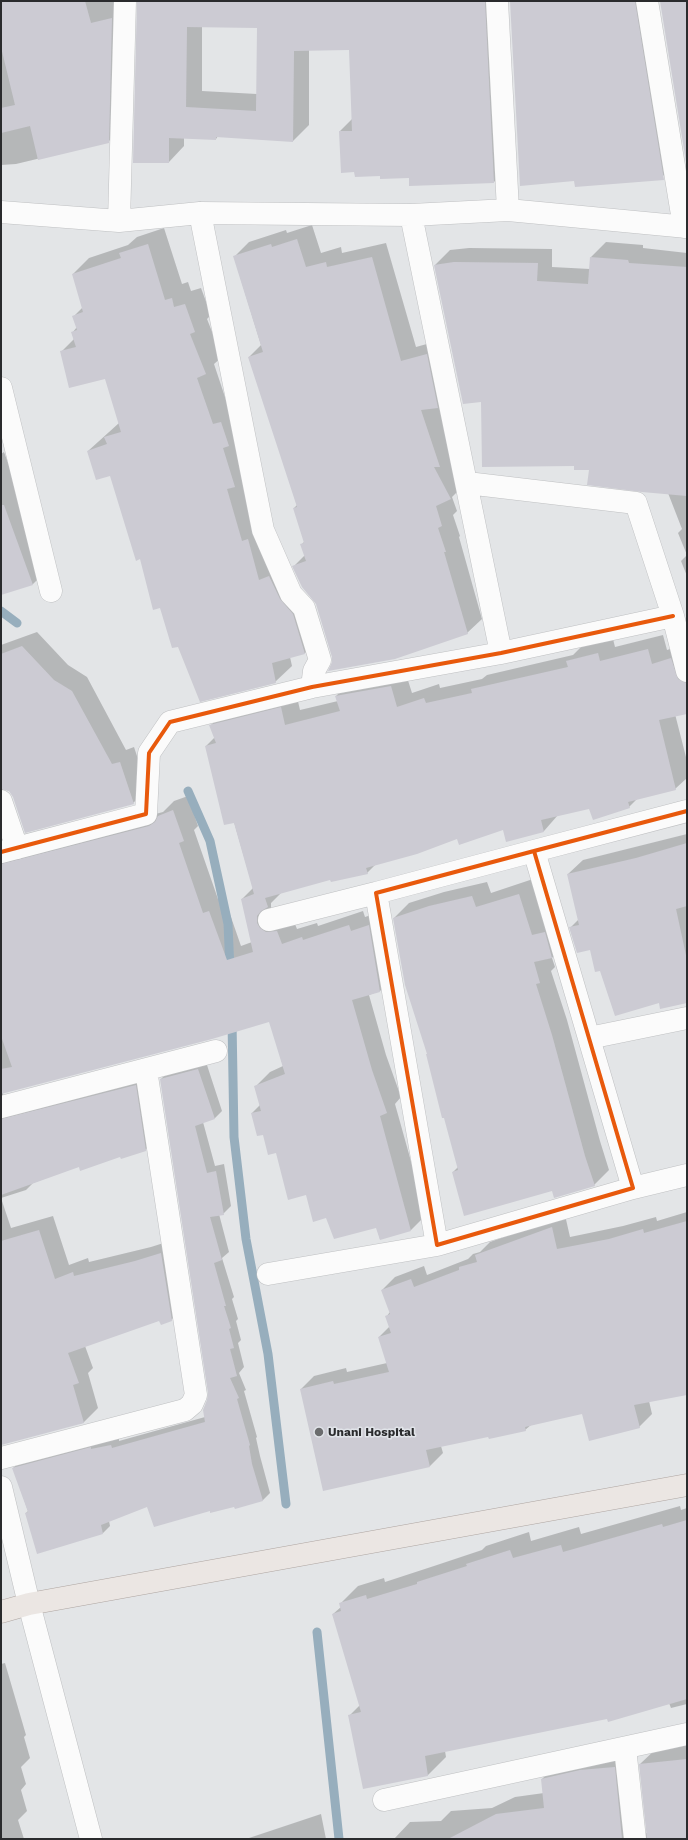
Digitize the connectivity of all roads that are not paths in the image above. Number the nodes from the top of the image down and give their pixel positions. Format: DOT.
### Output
graph roads {
  1 [pos="125,1"];
  2 [pos="497,1"];
  3 [pos="648,1"];
  4 [pos="508,210"];
  5 [pos="1,212"];
  6 [pos="200,213"];
  7 [pos="411,215"];
  8 [pos="118,221"];
  9 [pos="685,227"];
  10 [pos="1,388"];
  11 [pos="467,483"];
  12 [pos="51,591"];
  13 [pos="673,616"];
  14 [pos="501,652"];
  15 [pos="687,671"];
  16 [pos="312,687"];
  17 [pos="1,801"];
  18 [pos="687,811"];
  19 [pos="9,850"];
  20 [pos="534,851"];
  21 [pos="376,893"];
  22 [pos="269,920"];
  23 [pos="687,1018"];
  24 [pos="589,1038"];
  25 [pos="216,1051"];
  26 [pos="146,1070"];
  27 [pos="1,1108"];
  28 [pos="687,1175"];
  29 [pos="633,1188"];
  30 [pos="437,1245"];
  31 [pos="268,1274"];
  32 [pos="1,1458"];
  33 [pos="687,1485"];
  34 [pos="1,1487"];
  35 [pos="28,1604"];
  36 [pos="1,1612"];
  37 [pos="687,1734"];
  38 [pos="625,1748"];
  39 [pos="384,1800"];
  40 [pos="91,1839"];
  41 [pos="635,1839"];
  1 -- 8 [label="street"];
  2 -- 4 [label="street"];
  3 -- 9 [label="street"];
  4 -- 7 [label="street"];
  4 -- 9 [label="street"];
  5 -- 8 [label="street"];
  6 -- 7 [label="street"];
  6 -- 8 [label="street"];
  6 -- 16 [label="street"];
  7 -- 11 [label="street"];
  10 -- 12 [label="street"];
  11 -- 13 [label="street"];
  11 -- 14 [label="street"];
  13 -- 14 [label="street"];
  13 -- 15 [label="street"];
  14 -- 16 [label="street"];
  16 -- 19 [label="street"];
  17 -- 19 [label="street"];
  18 -- 20 [label="street"];
  20 -- 21 [label="street"];
  20 -- 24 [label="street"];
  21 -- 22 [label="street"];
  21 -- 30 [label="street"];
  23 -- 24 [label="street"];
  24 -- 29 [label="street"];
  25 -- 26 [label="street"];
  26 -- 27 [label="street"];
  26 -- 32 [label="street"];
  28 -- 29 [label="street"];
  29 -- 30 [label="street"];
  30 -- 31 [label="street"];
  33 -- 35 [label="main road"];
  34 -- 35 [label="street"];
  35 -- 36 [label="main road"];
  35 -- 40 [label="street"];
  37 -- 38 [label="street"];
  38 -- 39 [label="street"];
  38 -- 41 [label="street"];
}
